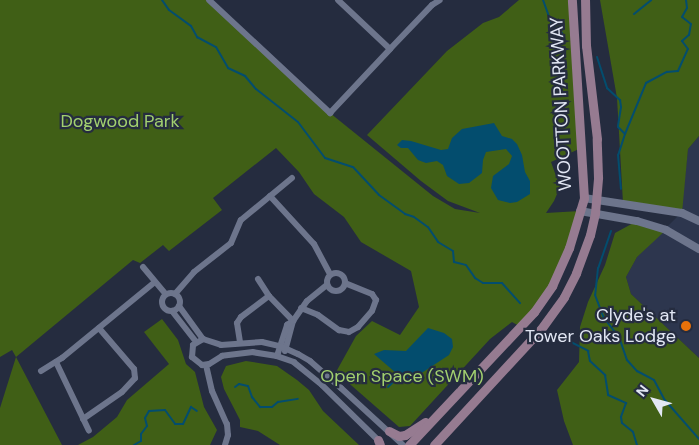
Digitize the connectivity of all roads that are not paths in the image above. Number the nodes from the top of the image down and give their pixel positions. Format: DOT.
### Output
graph roads {
  1 [pos="209,0"];
  2 [pos="338,0"];
  3 [pos="440,0"];
  4 [pos="572,0"];
  5 [pos="585,0"];
  6 [pos="390,48"];
  7 [pos="292,178"];
  8 [pos="270,196"];
  9 [pos="584,198"];
  10 [pos="596,198"];
  11 [pos="580,211"];
  12 [pos="595,213"];
  13 [pos="699,221"];
  14 [pos="699,249"];
  15 [pos="143,267"];
  16 [pos="330,274"];
  17 [pos="258,279"];
  18 [pos="155,282"];
  19 [pos="345,283"];
  20 [pos="327,285"];
  21 [pos="166,294"];
  22 [pos="175,294"];
  23 [pos="269,296"];
  24 [pos="178,306"];
  25 [pos="301,308"];
  26 [pos="172,311"];
  27 [pos="293,321"];
  28 [pos="99,328"];
  29 [pos="203,339"];
  30 [pos="196,342"];
  31 [pos="240,342"];
  32 [pos="283,347"];
  33 [pos="280,357"];
  34 [pos="56,362"];
  35 [pos="206,365"];
  36 [pos="41,371"];
  37 [pos="435,415"];
  38 [pos="83,419"];
  39 [pos="89,431"];
  40 [pos="389,431"];
  41 [pos="444,435"];
  42 [pos="381,443"];
  43 [pos="225,445"];
  44 [pos="403,445"];
  45 [pos="409,445"];
  46 [pos="434,445"];
  47 [pos="440,445"];
  1 -- 6 [label="street"];
  2 -- 6 [label="street"];
  3 -- 6 [label="street"];
  4 -- 9 [label="main road, WOOTTON PARKWAY"];
  5 -- 10 [label="main road, WOOTTON PARKWAY"];
  7 -- 8 [label="street"];
  8 -- 16 [label="street"];
  8 -- 22 [label="street"];
  9 -- 10 [label="street"];
  9 -- 11 [label="main road, WOOTTON PARKWAY"];
  10 -- 12 [label="main road, WOOTTON PARKWAY"];
  10 -- 13 [label="street"];
  11 -- 12 [label="street"];
  11 -- 37 [label="main road, WOOTTON PARKWAY"];
  12 -- 14 [label="street"];
  12 -- 41 [label="main road, WOOTTON PARKWAY"];
  15 -- 18 [label="street"];
  16 -- 19 [label="street"];
  16 -- 20 [label="street"];
  17 -- 23 [label="street"];
  18 -- 21 [label="street"];
  18 -- 28 [label="street"];
  19 -- 20 [label="street"];
  19 -- 25 [label="street"];
  20 -- 25 [label="street"];
  21 -- 22 [label="street"];
  21 -- 26 [label="street"];
  22 -- 24 [label="street"];
  23 -- 27 [label="street"];
  23 -- 31 [label="street"];
  24 -- 26 [label="street"];
  24 -- 29 [label="street"];
  25 -- 27 [label="street"];
  26 -- 30 [label="street"];
  27 -- 32 [label="street"];
  28 -- 34 [label="street"];
  28 -- 38 [label="street"];
  29 -- 30 [label="street"];
  29 -- 31 [label="street"];
  30 -- 35 [label="street"];
  31 -- 32 [label="street"];
  32 -- 33 [label="street"];
  32 -- 40 [label="street"];
  33 -- 35 [label="street"];
  33 -- 42 [label="street"];
  34 -- 36 [label="street"];
  34 -- 38 [label="street"];
  35 -- 43 [label="street"];
  37 -- 40 [label="main road"];
  37 -- 45 [label="main road, WOOTTON PARKWAY"];
  38 -- 39 [label="street"];
  40 -- 44 [label="street"];
  41 -- 46 [label="main road, WOOTTON PARKWAY"];
  41 -- 47 [label="main road"];
}
